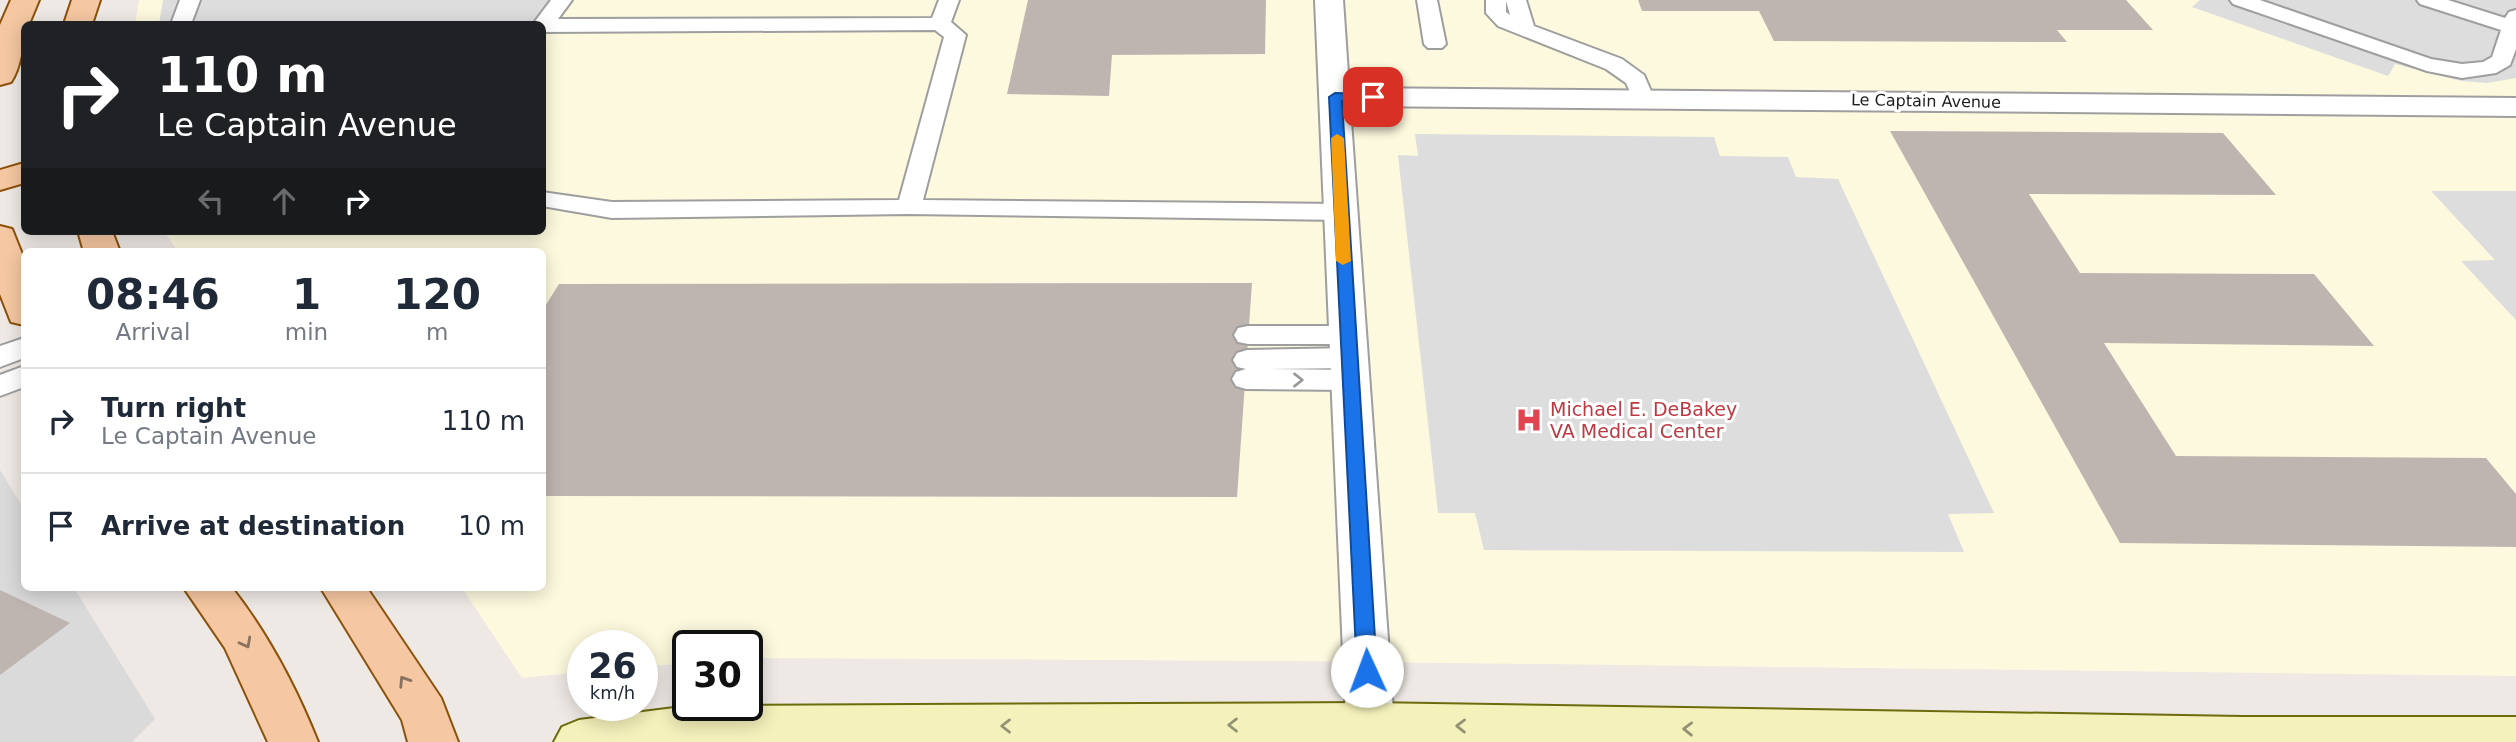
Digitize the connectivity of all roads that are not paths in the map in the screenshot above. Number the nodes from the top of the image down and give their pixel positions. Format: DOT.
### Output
graph roads {
  1 [pos="24,0"];
  2 [pos="86,0"];
  3 [pos="190,0"];
  4 [pos="562,0"];
  5 [pos="949,0"];
  6 [pos="1329,0"];
  7 [pos="1427,0"];
  8 [pos="1496,0"];
  9 [pos="1516,0"];
  10 [pos="2240,0"];
  11 [pos="2427,0"];
  12 [pos="79,21"];
  13 [pos="182,21"];
  14 [pos="546,21"];
  15 [pos="940,24"];
  16 [pos="546,25"];
  17 [pos="2515,25"];
  18 [pos="1524,28"];
  19 [pos="1435,44"];
  20 [pos="0,76"];
  21 [pos="1335,97"];
  22 [pos="1643,98"];
  23 [pos="2516,107"];
  24 [pos="21,174"];
  25 [pos="0,180"];
  26 [pos="546,200"];
  27 [pos="909,207"];
  28 [pos="1340,212"];
  29 [pos="0,237"];
  30 [pos="21,304"];
  31 [pos="21,348"];
  32 [pos="0,357"];
  33 [pos="1349,358"];
  34 [pos="21,377"];
  35 [pos="0,386"];
  36 [pos="208,591"];
  37 [pos="345,591"];
  38 [pos="1370,724"];
  39 [pos="2156,739"];
  40 [pos="2516,740"];
  41 [pos="2245,741"];
  42 [pos="293,742"];
  43 [pos="433,742"];
  44 [pos="579,742"];
  1 -- 20 [label="main road"];
  2 -- 12 [label="main road"];
  3 -- 13 [label="lane"];
  4 -- 14 [label="lane"];
  5 -- 15 [label="lane"];
  6 -- 21 [label="street"];
  7 -- 19 [label="lane"];
  8 -- 18 [label="lane"];
  9 -- 18 [label="lane"];
  10 -- 17 [label="lane"];
  11 -- 17 [label="lane"];
  15 -- 16 [label="lane"];
  15 -- 27 [label="lane"];
  18 -- 22 [label="lane"];
  21 -- 22 [label="street, Le Captain Avenue"];
  21 -- 28 [label="street"];
  22 -- 23 [label="street, Le Captain Avenue"];
  24 -- 25 [label="main road"];
  26 -- 27 [label="lane"];
  27 -- 28 [label="lane"];
  28 -- 33 [label="street"];
  29 -- 30 [label="main road"];
  31 -- 32 [label="lane"];
  33 -- 33 [label="lane, one-way"];
  33 -- 38 [label="street"];
  34 -- 35 [label="lane"];
  36 -- 42 [label="main road, one-way"];
  43 -- 37 [label="main road, one-way"];
  39 -- 38 [label="street, one-way"];
  38 -- 44 [label="street, one-way"];
  39 -- 41 [label="street"];
  40 -- 41 [label="street"];
}
